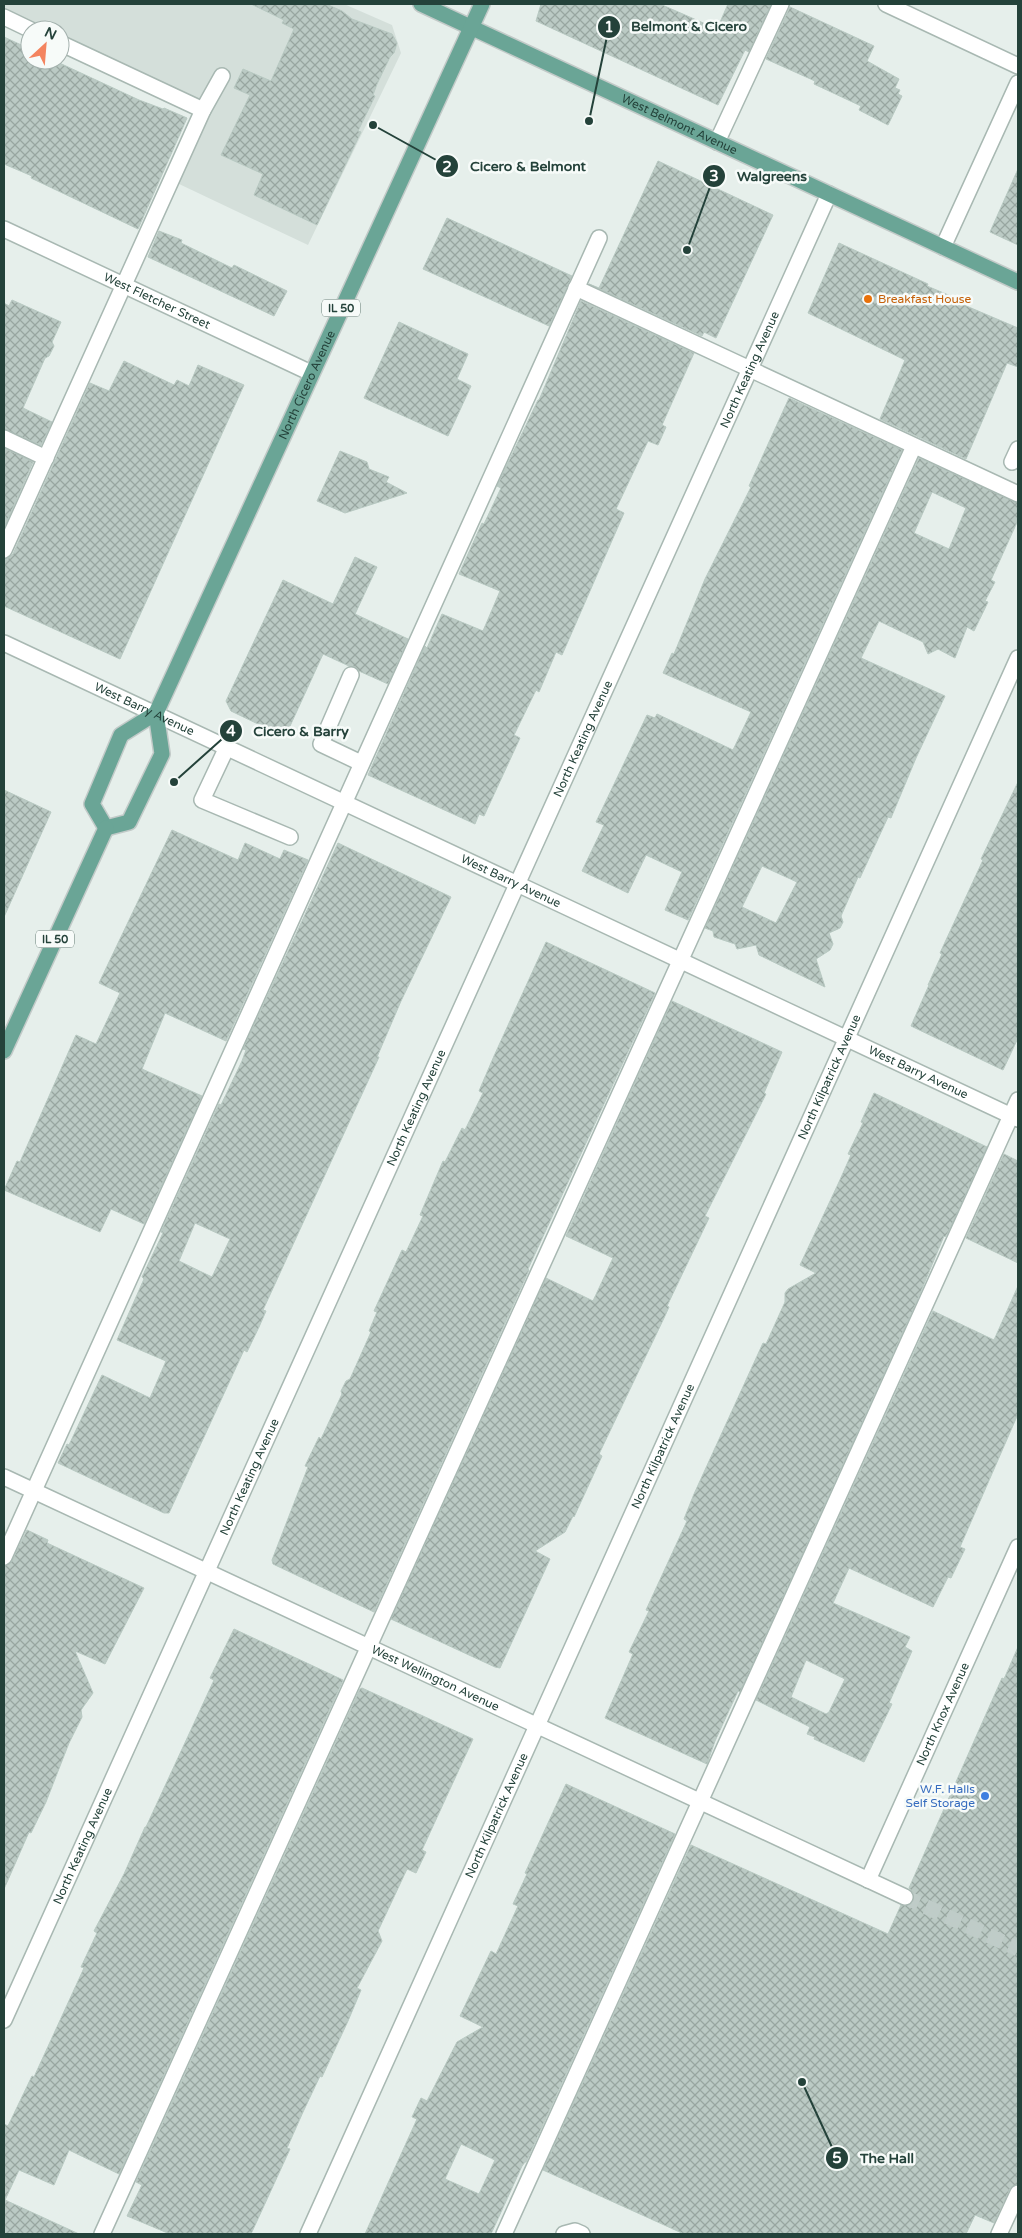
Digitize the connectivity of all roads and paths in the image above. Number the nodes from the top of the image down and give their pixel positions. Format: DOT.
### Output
graph roads {
  1 [pos="421,4"];
  2 [pos="482,4"];
  3 [pos="781,4"];
  4 [pos="886,4"];
  5 [pos="4,17"];
  6 [pos="20,25"];
  7 [pos="471,27"];
  8 [pos="70,48"];
  9 [pos="1018,66"];
  10 [pos="222,76"];
  11 [pos="1018,84"];
  12 [pos="203,110"];
  13 [pos="717,142"];
  14 [pos="828,194"];
  15 [pos="4,229"];
  16 [pos="599,238"];
  17 [pos="943,247"];
  18 [pos="1018,282"];
  19 [pos="124,285"];
  20 [pos="576,288"];
  21 [pos="749,370"];
  22 [pos="311,372"];
  23 [pos="4,438"];
  24 [pos="914,446"];
  25 [pos="46,458"];
  26 [pos="1018,494"];
  27 [pos="4,550"];
  28 [pos="4,643"];
  29 [pos="1018,658"];
  30 [pos="351,675"];
  31 [pos="156,713"];
  32 [pos="227,747"];
  33 [pos="361,763"];
  34 [pos="343,801"];
  35 [pos="106,828"];
  36 [pos="290,838"];
  37 [pos="517,884"];
  38 [pos="681,960"];
  39 [pos="846,1038"];
  40 [pos="4,1051"];
  41 [pos="1018,1100"];
  42 [pos="1015,1117"];
  43 [pos="4,1477"];
  44 [pos="34,1491"];
  45 [pos="1018,1547"];
  46 [pos="4,1557"];
  47 [pos="206,1571"];
  48 [pos="370,1648"];
  49 [pos="537,1726"];
  50 [pos="700,1801"];
  51 [pos="868,1880"];
  52 [pos="905,1897"];
  53 [pos="4,2020"];
  54 [pos="1018,2193"];
  55 [pos="102,2234"];
  56 [pos="308,2234"];
  57 [pos="504,2234"];
  58 [pos="564,2234"];
  59 [pos="582,2234"];
  60 [pos="999,2234"];
  1 -- 7 [label="main road, West Belmont Avenue"];
  2 -- 7 [label="main road, North Cicero Avenue / IL 50"];
  3 -- 13 [label="street"];
  4 -- 9 [label="street"];
  5 -- 6 [label="street"];
  7 -- 13 [label="main road, West Belmont Avenue"];
  7 -- 22 [label="main road, North Cicero Avenue / IL 50"];
  8 -- 12 [label="street"];
  10 -- 12 [label="street"];
  11 -- 17 [label="street"];
  12 -- 19 [label="street"];
  13 -- 14 [label="main road, West Belmont Avenue"];
  14 -- 17 [label="main road, West Belmont Avenue"];
  14 -- 21 [label="street, North Keating Avenue"];
  15 -- 19 [label="street, West Fletcher Street"];
  16 -- 20 [label="street"];
  17 -- 18 [label="main road, West Belmont Avenue"];
  19 -- 22 [label="street, West Fletcher Street"];
  19 -- 25 [label="street"];
  20 -- 21 [label="street"];
  20 -- 33 [label="street"];
  21 -- 24 [label="street"];
  21 -- 37 [label="street, North Keating Avenue"];
  22 -- 31 [label="main road, North Cicero Avenue / IL 50"];
  23 -- 25 [label="street"];
  24 -- 26 [label="street"];
  24 -- 38 [label="street"];
  25 -- 27 [label="street"];
  28 -- 31 [label="street, West Barry Avenue"];
  29 -- 39 [label="street, North Kilpatrick Avenue"];
  30 -- 33 [label="street"];
  31 -- 32 [label="street, West Barry Avenue"];
  31 -- 35 [label="main road"];
  31 -- 35 [label="main road"];
  32 -- 34 [label="street, West Barry Avenue"];
  32 -- 36 [label="street"];
  33 -- 34 [label="street"];
  34 -- 37 [label="street, West Barry Avenue"];
  34 -- 44 [label="street"];
  35 -- 40 [label="main road, IL 50"];
  37 -- 38 [label="street, West Barry Avenue"];
  37 -- 47 [label="street, North Keating Avenue"];
  38 -- 39 [label="street, West Barry Avenue"];
  38 -- 48 [label="street"];
  39 -- 42 [label="street, West Barry Avenue"];
  39 -- 49 [label="street, North Kilpatrick Avenue"];
  41 -- 42 [label="street"];
  42 -- 50 [label="street"];
  43 -- 44 [label="street, West Wellington Avenue"];
  44 -- 46 [label="street"];
  44 -- 47 [label="street, West Wellington Avenue"];
  45 -- 51 [label="street, North Knox Avenue"];
  47 -- 48 [label="street, West Wellington Avenue"];
  47 -- 53 [label="street, North Keating Avenue"];
  48 -- 49 [label="street, West Wellington Avenue"];
  48 -- 55 [label="street"];
  49 -- 50 [label="street, West Wellington Avenue"];
  49 -- 56 [label="street, North Kilpatrick Avenue"];
  50 -- 51 [label="street, West Wellington Avenue"];
  50 -- 57 [label="street"];
  51 -- 52 [label="street, West Wellington Avenue"];
  54 -- 60 [label="street"];
  58 -- 59 [label="street"];
}
